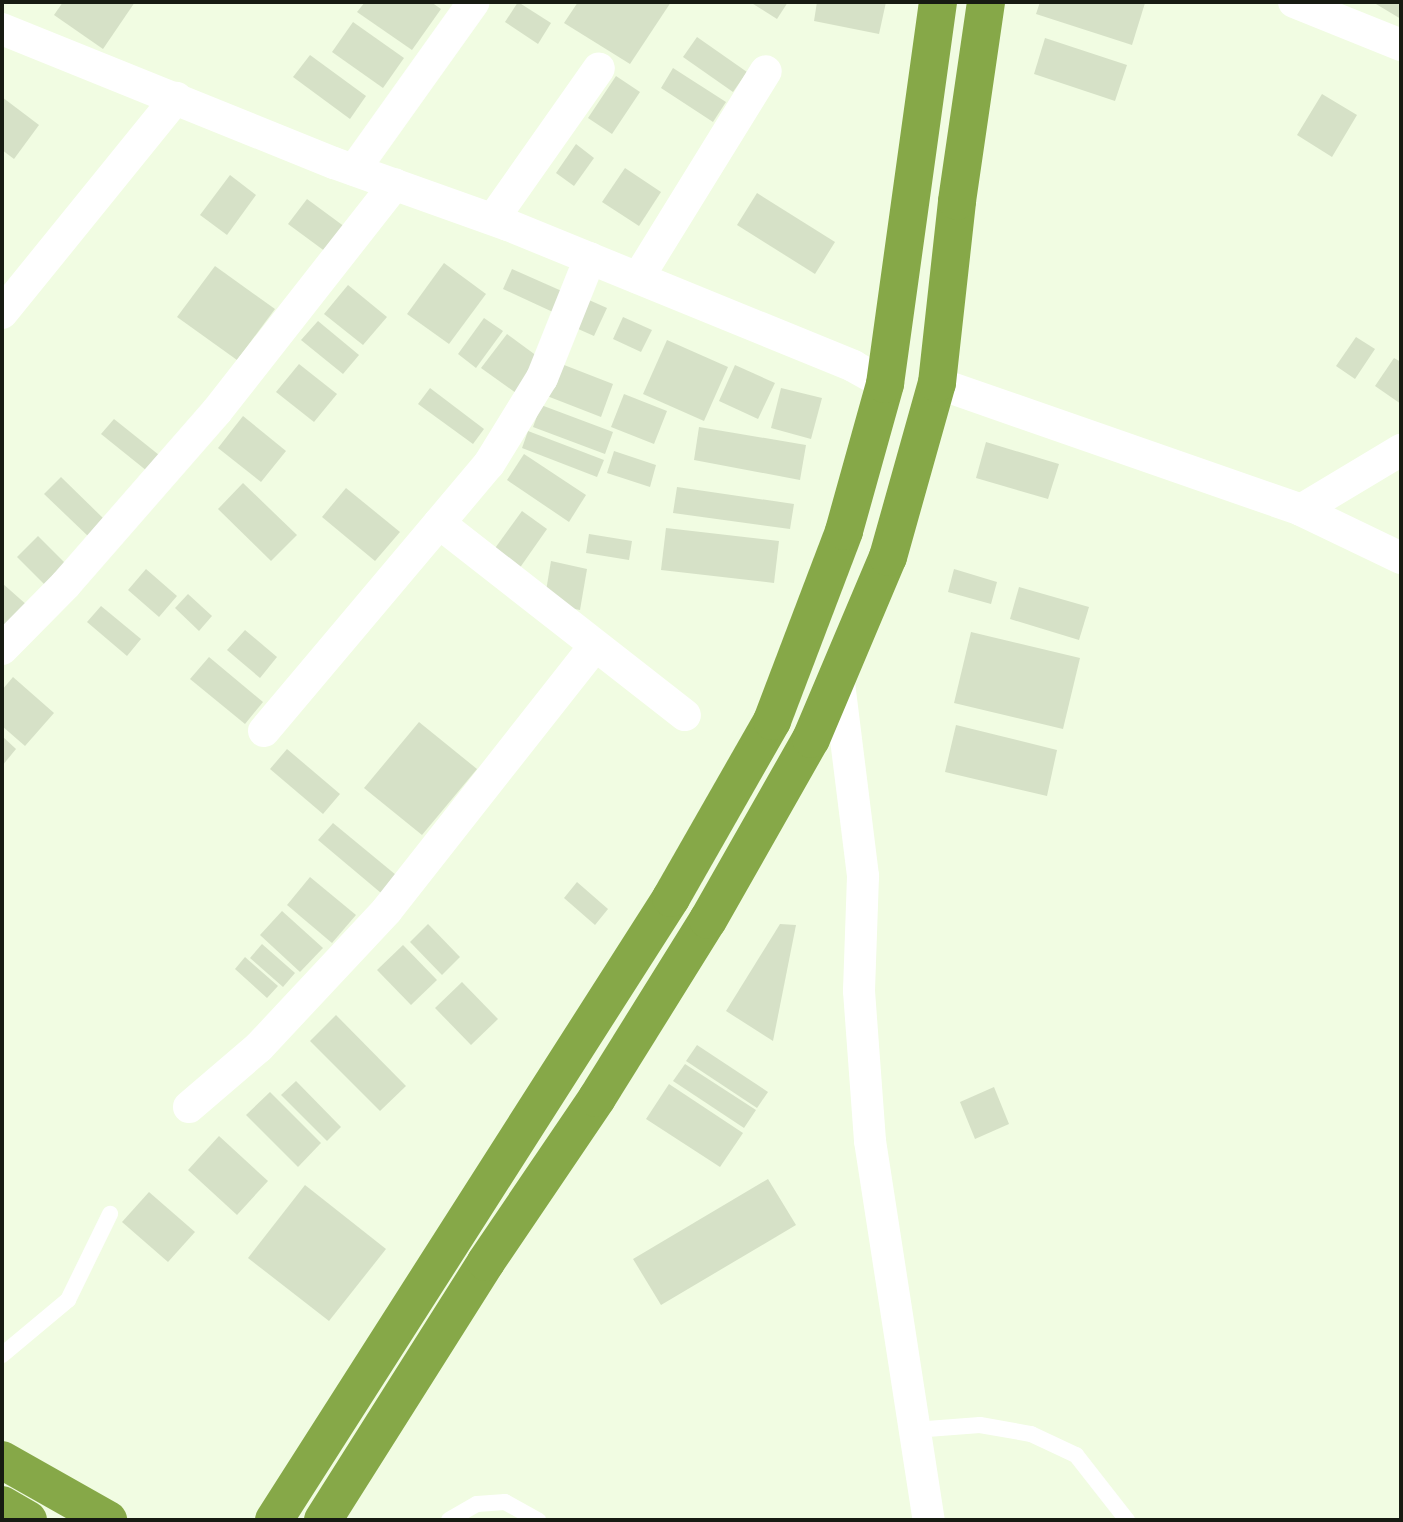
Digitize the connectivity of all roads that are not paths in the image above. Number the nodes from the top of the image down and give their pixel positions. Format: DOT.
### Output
graph roads {
  1 [pos="474,2"];
  2 [pos="938,2"];
  3 [pos="986,2"];
  4 [pos="1294,2"];
  5 [pos="2,29"];
  6 [pos="1401,45"];
  7 [pos="599,68"];
  8 [pos="766,71"];
  9 [pos="176,98"];
  10 [pos="354,170"];
  11 [pos="395,184"];
  12 [pos="493,219"];
  13 [pos="590,258"];
  14 [pos="638,278"];
  15 [pos="2,313"];
  16 [pos="937,383"];
  17 [pos="885,384"];
  18 [pos="1401,450"];
  19 [pos="1301,510"];
  20 [pos="439,523"];
  21 [pos="1401,558"];
  22 [pos="594,647"];
  23 [pos="2,649"];
  24 [pos="838,675"];
  25 [pos="685,715"];
  26 [pos="264,731"];
  27 [pos="189,1107"];
  28 [pos="110,1214"];
  29 [pos="2,1355"];
  30 [pos="914,1430"];
  31 [pos="2,1460"];
  32 [pos="2,1505"];
  33 [pos="28,1520"];
  34 [pos="108,1520"];
  35 [pos="274,1520"];
  36 [pos="323,1520"];
  37 [pos="449,1520"];
  38 [pos="538,1520"];
  39 [pos="929,1520"];
  40 [pos="1127,1520"];
  1 -- 10 [label="street"];
  2 -- 17 [label="highway"];
  3 -- 16 [label="highway"];
  4 -- 6 [label="street"];
  5 -- 9 [label="street"];
  7 -- 12 [label="street"];
  8 -- 14 [label="street"];
  9 -- 10 [label="street"];
  9 -- 15 [label="street"];
  10 -- 11 [label="street"];
  11 -- 12 [label="street"];
  11 -- 23 [label="street"];
  12 -- 13 [label="street"];
  13 -- 14 [label="street"];
  13 -- 20 [label="street"];
  14 -- 17 [label="street"];
  16 -- 19 [label="street"];
  16 -- 24 [label="highway"];
  17 -- 35 [label="highway"];
  18 -- 19 [label="street"];
  19 -- 21 [label="street"];
  20 -- 22 [label="street"];
  20 -- 26 [label="street"];
  22 -- 25 [label="street"];
  22 -- 27 [label="street"];
  24 -- 30 [label="street"];
  24 -- 36 [label="highway"];
  28 -- 29 [label="lane"];
  30 -- 39 [label="street"];
  30 -- 40 [label="lane"];
  31 -- 34 [label="highway"];
  32 -- 33 [label="highway"];
  37 -- 38 [label="lane"];
}
